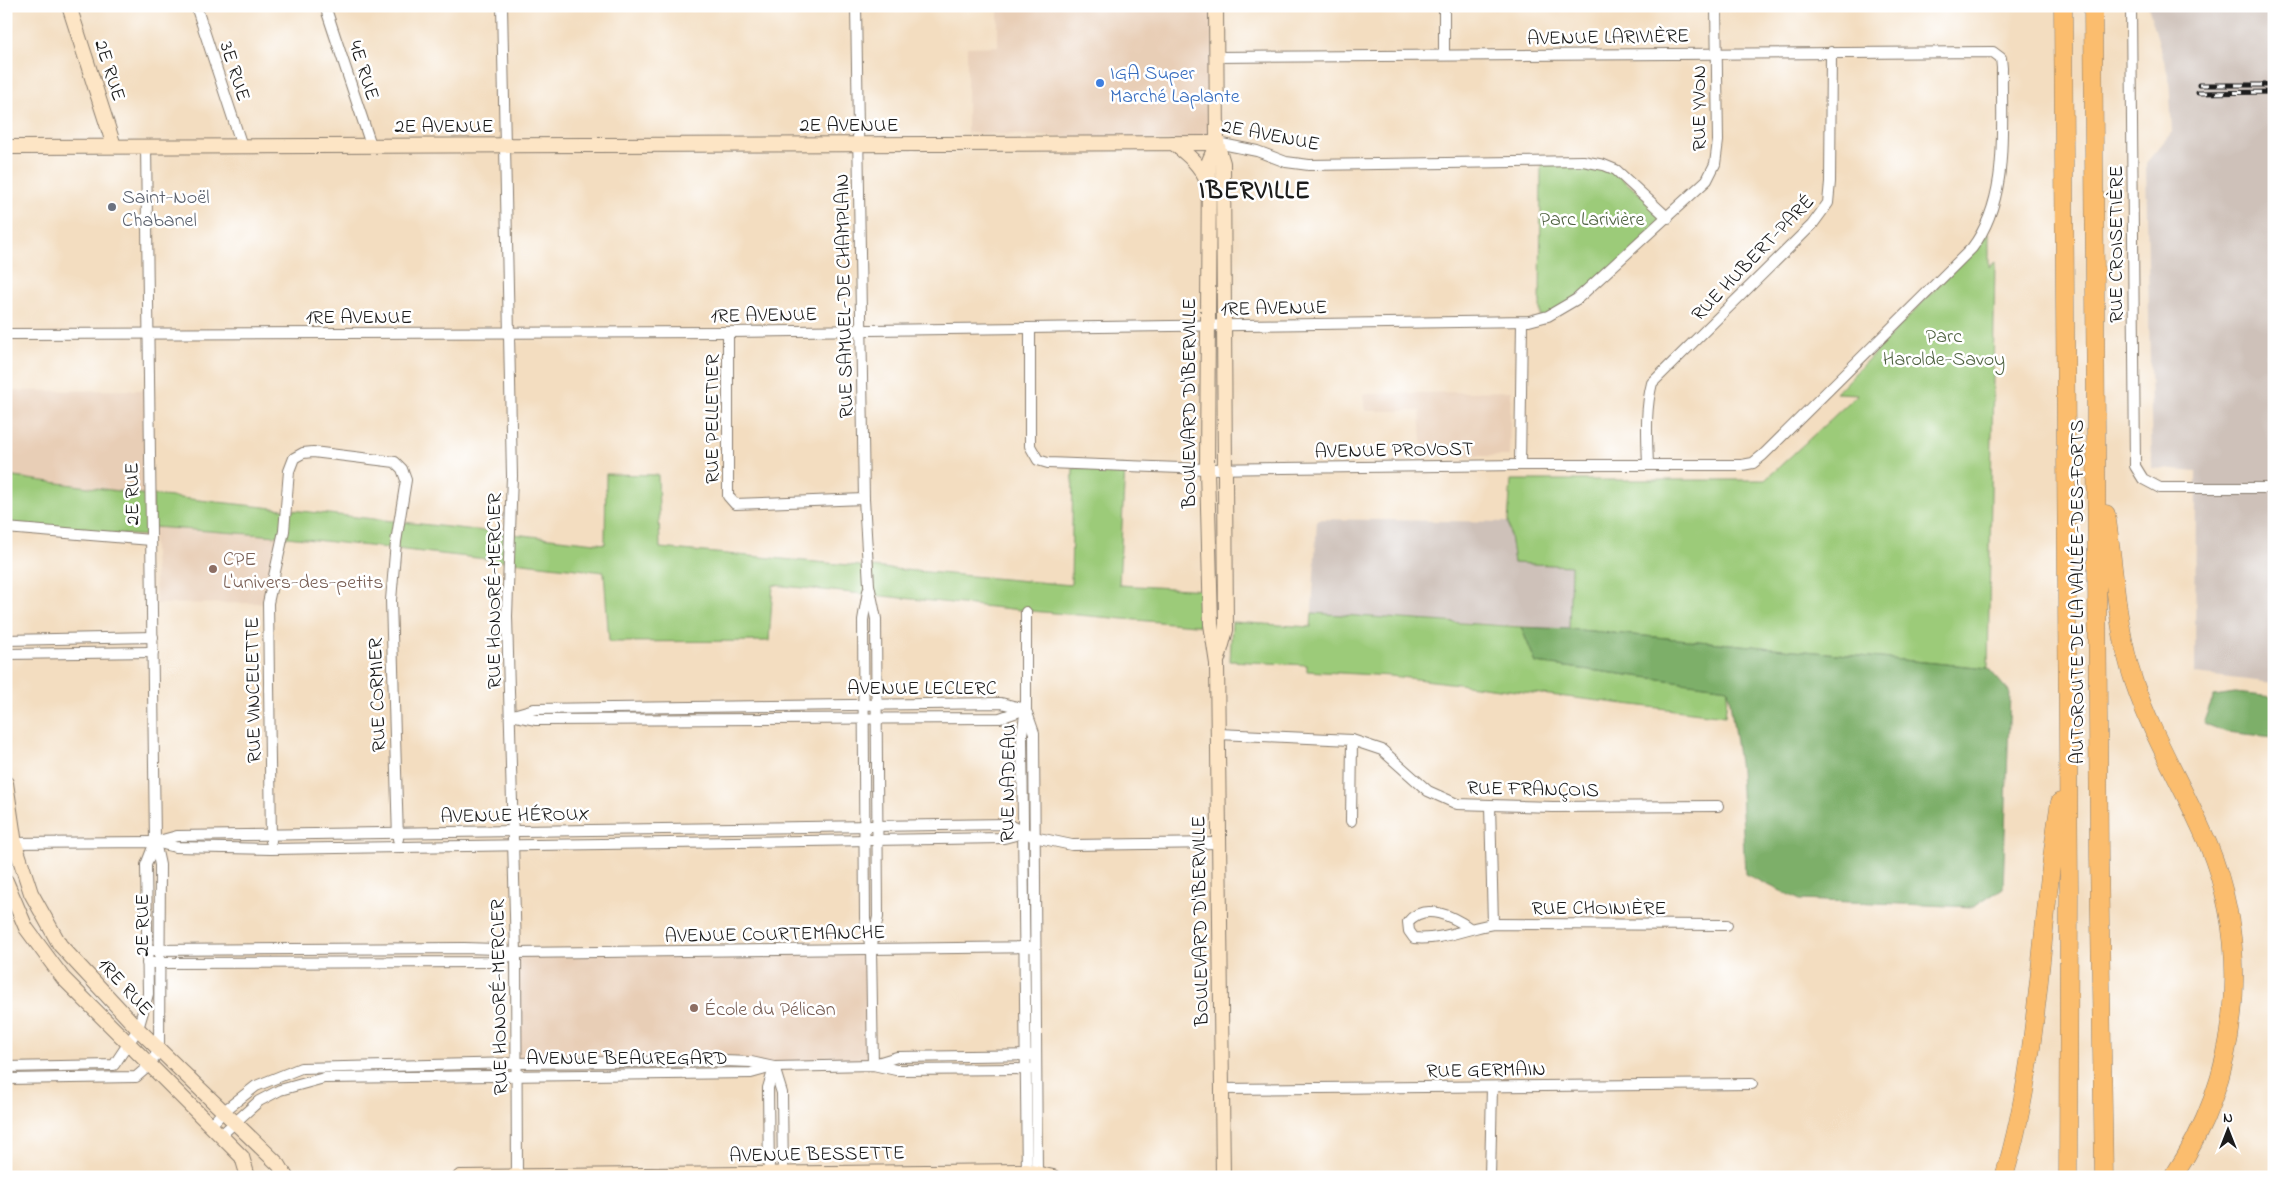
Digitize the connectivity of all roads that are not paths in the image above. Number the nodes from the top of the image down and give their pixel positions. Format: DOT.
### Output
graph roads {
  1 [pos="69,6"];
  2 [pos="196,6"];
  3 [pos="325,6"];
  4 [pos="502,6"];
  5 [pos="856,6"];
  6 [pos="1216,6"];
  7 [pos="1444,6"];
  8 [pos="1716,6"];
  9 [pos="2063,6"];
  10 [pos="2093,6"];
  11 [pos="2131,6"];
  12 [pos="1831,52"];
  13 [pos="1716,53"];
  14 [pos="1444,55"];
  15 [pos="1217,58"];
  16 [pos="1173,143"];
  17 [pos="1218,143"];
  18 [pos="857,144"];
  19 [pos="371,145"];
  20 [pos="506,145"];
  21 [pos="6,146"];
  22 [pos="114,146"];
  23 [pos="146,146"];
  24 [pos="242,146"];
  25 [pos="1209,190"];
  26 [pos="1668,218"];
  27 [pos="1522,322"];
  28 [pos="1225,325"];
  29 [pos="1208,326"];
  30 [pos="1030,328"];
  31 [pos="862,330"];
  32 [pos="509,332"];
  33 [pos="728,332"];
  34 [pos="6,334"];
  35 [pos="148,335"];
  36 [pos="2096,457"];
  37 [pos="1750,464"];
  38 [pos="1520,465"];
  39 [pos="1648,465"];
  40 [pos="1224,468"];
  41 [pos="1207,469"];
  42 [pos="2274,488"];
  43 [pos="864,499"];
  44 [pos="6,528"];
  45 [pos="151,540"];
  46 [pos="396,542"];
  47 [pos="869,585"];
  48 [pos="1026,612"];
  49 [pos="152,637"];
  50 [pos="6,640"];
  51 [pos="153,652"];
  52 [pos="6,654"];
  53 [pos="1217,664"];
  54 [pos="864,704"];
  55 [pos="877,705"];
  56 [pos="775,706"];
  57 [pos="592,708"];
  58 [pos="1026,709"];
  59 [pos="511,715"];
  60 [pos="876,718"];
  61 [pos="774,719"];
  62 [pos="863,719"];
  63 [pos="592,720"];
  64 [pos="1218,734"];
  65 [pos="1352,740"];
  66 [pos="2068,754"];
  67 [pos="7,785"];
  68 [pos="1490,805"];
  69 [pos="1718,806"];
  70 [pos="1351,821"];
  71 [pos="864,825"];
  72 [pos="877,825"];
  73 [pos="695,828"];
  74 [pos="513,832"];
  75 [pos="398,833"];
  76 [pos="1023,833"];
  77 [pos="337,834"];
  78 [pos="272,835"];
  79 [pos="1034,837"];
  80 [pos="865,839"];
  81 [pos="878,840"];
  82 [pos="155,842"];
  83 [pos="696,843"];
  84 [pos="1219,843"];
  85 [pos="10,844"];
  86 [pos="513,844"];
  87 [pos="398,846"];
  88 [pos="338,848"];
  89 [pos="271,849"];
  90 [pos="6,881"];
  91 [pos="1493,924"];
  92 [pos="1727,925"];
  93 [pos="1471,929"];
  94 [pos="1030,948"];
  95 [pos="344,949"];
  96 [pos="871,949"];
  97 [pos="147,950"];
  98 [pos="161,950"];
  99 [pos="516,954"];
  100 [pos="344,962"];
  101 [pos="147,963"];
  102 [pos="161,963"];
  103 [pos="138,1028"];
  104 [pos="129,1044"];
  105 [pos="159,1049"];
  106 [pos="1031,1055"];
  107 [pos="516,1063"];
  108 [pos="150,1064"];
  109 [pos="873,1065"];
  110 [pos="362,1066"];
  111 [pos="6,1067"];
  112 [pos="774,1067"];
  113 [pos="1032,1069"];
  114 [pos="516,1075"];
  115 [pos="360,1078"];
  116 [pos="6,1079"];
  117 [pos="1752,1084"];
  118 [pos="1492,1087"];
  119 [pos="1221,1089"];
  120 [pos="224,1111"];
  121 [pos="235,1121"];
  122 [pos="216,1130"];
  123 [pos="1032,1174"];
  124 [pos="769,1175"];
  125 [pos="783,1175"];
  126 [pos="518,1176"];
  127 [pos="690,1176"];
  128 [pos="248,1177"];
  129 [pos="286,1177"];
  130 [pos="460,1177"];
  131 [pos="1053,1177"];
  132 [pos="1223,1177"];
  133 [pos="1490,1177"];
  134 [pos="2004,1177"];
  135 [pos="2068,1177"];
  136 [pos="2104,1177"];
  137 [pos="2173,1177"];
  1 -- 22 [label="street, 2E RUE"];
  2 -- 24 [label="street, 3E RUE"];
  3 -- 19 [label="street, 4E RUE"];
  4 -- 20 [label="street, RUE HONORÉ-MERCIER"];
  5 -- 18 [label="street, RUE SAMUEL-DE CHAMPLAIN"];
  6 -- 15 [label="street, BOULEVARD D'IBERVILLE"];
  7 -- 14 [label="street"];
  8 -- 13 [label="street, RUE YVON"];
  9 -- 66 [label="highway, AUTOROUTE DE LA VALLÉE-DES-FORTS"];
  10 -- 36 [label="highway, AUTOROUTE DE LA VALLÉE-DES-FORTS"];
  11 -- 42 [label="street, RUE CROISETIÈRE"];
  12 -- 13 [label="street, AVENUE LARIVIÈRE"];
  12 -- 37 [label="street, AVENUE LARIVIÈRE"];
  12 -- 39 [label="street, RUE HUBERT-PARÉ"];
  13 -- 14 [label="street, AVENUE LARIVIÈRE"];
  13 -- 26 [label="street, RUE YVON"];
  14 -- 15 [label="street, AVENUE LARIVIÈRE"];
  15 -- 17 [label="street, BOULEVARD D'IBERVILLE"];
  16 -- 17 [label="street, 2E AVENUE"];
  16 -- 18 [label="street, 2E AVENUE"];
  16 -- 25 [label="street"];
  17 -- 25 [label="street, BOULEVARD D'IBERVILLE"];
  17 -- 26 [label="street, 2E AVENUE"];
  17 -- 28 [label="street, BOULEVARD D'IBERVILLE"];
  18 -- 20 [label="street, 2E AVENUE"];
  18 -- 31 [label="street, RUE SAMUEL-DE CHAMPLAIN"];
  19 -- 20 [label="street, 2E AVENUE"];
  19 -- 24 [label="street, 2E AVENUE"];
  20 -- 32 [label="street, RUE HONORÉ-MERCIER"];
  21 -- 22 [label="street, 2E AVENUE"];
  22 -- 23 [label="street, 2E AVENUE"];
  23 -- 24 [label="street, 2E AVENUE"];
  23 -- 35 [label="street, 2E RUE"];
  25 -- 29 [label="street, BOULEVARD D'IBERVILLE"];
  26 -- 27 [label="street, RUE YVON"];
  27 -- 28 [label="street, 1RE AVENUE"];
  27 -- 38 [label="street"];
  28 -- 29 [label="street, 1RE AVENUE"];
  28 -- 40 [label="street, BOULEVARD D'IBERVILLE"];
  29 -- 30 [label="street, 1RE AVENUE"];
  29 -- 41 [label="street, BOULEVARD D'IBERVILLE"];
  30 -- 31 [label="street, 1RE AVENUE"];
  30 -- 41 [label="street, AVENUE PROVOST"];
  31 -- 33 [label="street, 1RE AVENUE"];
  31 -- 43 [label="street, RUE SAMUEL-DE CHAMPLAIN"];
  32 -- 33 [label="street, 1RE AVENUE"];
  32 -- 35 [label="street, 1RE AVENUE"];
  32 -- 59 [label="street, RUE HONORÉ-MERCIER"];
  33 -- 43 [label="street, RUE PELLETIER"];
  34 -- 35 [label="street, 1RE AVENUE"];
  35 -- 45 [label="street, 2E RUE"];
  36 -- 136 [label="highway, AUTOROUTE DE LA VALLÉE-DES-FORTS"];
  36 -- 137 [label="highway"];
  37 -- 39 [label="street, AVENUE PROVOST"];
  38 -- 39 [label="street, AVENUE PROVOST"];
  38 -- 40 [label="street, AVENUE PROVOST"];
  40 -- 41 [label="street, AVENUE PROVOST"];
  40 -- 53 [label="street, BOULEVARD D'IBERVILLE"];
  41 -- 53 [label="street, BOULEVARD D'IBERVILLE"];
  43 -- 47 [label="street, RUE SAMUEL-DE CHAMPLAIN"];
  44 -- 45 [label="street"];
  45 -- 49 [label="street, 2E RUE"];
  46 -- 75 [label="street, RUE CORMIER"];
  46 -- 78 [label="street, RUE VINCELETTE"];
  47 -- 54 [label="street, RUE SAMUEL-DE CHAMPLAIN"];
  47 -- 55 [label="street, RUE SAMUEL-DE CHAMPLAIN"];
  48 -- 58 [label="street"];
  49 -- 50 [label="street"];
  49 -- 51 [label="street, 2E RUE"];
  51 -- 52 [label="street"];
  51 -- 82 [label="street, 2E RUE"];
  53 -- 64 [label="street, BOULEVARD D'IBERVILLE"];
  54 -- 55 [label="street, AVENUE LECLERC"];
  54 -- 56 [label="street, AVENUE LECLERC"];
  54 -- 62 [label="street, RUE SAMUEL-DE CHAMPLAIN"];
  55 -- 58 [label="street, AVENUE LECLERC"];
  55 -- 60 [label="street, RUE SAMUEL-DE CHAMPLAIN"];
  56 -- 57 [label="street, AVENUE LECLERC"];
  56 -- 61 [label="street"];
  57 -- 59 [label="street, AVENUE LECLERC"];
  57 -- 63 [label="street"];
  58 -- 60 [label="street, AVENUE LECLERC"];
  58 -- 76 [label="street, RUE NADEAU"];
  58 -- 79 [label="street, RUE NADEAU"];
  59 -- 63 [label="street, AVENUE LECLERC"];
  59 -- 74 [label="street, RUE HONORÉ-MERCIER"];
  60 -- 62 [label="street, AVENUE LECLERC"];
  60 -- 72 [label="street, RUE SAMUEL-DE CHAMPLAIN"];
  61 -- 62 [label="street, AVENUE LECLERC"];
  61 -- 63 [label="street, AVENUE LECLERC"];
  62 -- 71 [label="street, RUE SAMUEL-DE CHAMPLAIN"];
  64 -- 65 [label="street, RUE FRANÇOIS"];
  64 -- 84 [label="street, BOULEVARD D'IBERVILLE"];
  65 -- 68 [label="street, RUE FRANÇOIS"];
  65 -- 70 [label="street"];
  66 -- 134 [label="highway"];
  66 -- 135 [label="highway, AUTOROUTE DE LA VALLÉE-DES-FORTS"];
  67 -- 85 [label="street, 1RE RUE"];
  68 -- 69 [label="street, RUE FRANÇOIS"];
  68 -- 91 [label="street"];
  71 -- 72 [label="street, AVENUE HÉROUX"];
  71 -- 73 [label="street, AVENUE HÉROUX"];
  71 -- 80 [label="street, RUE SAMUEL-DE CHAMPLAIN"];
  72 -- 76 [label="street, AVENUE HÉROUX"];
  72 -- 81 [label="street, RUE SAMUEL-DE CHAMPLAIN"];
  73 -- 74 [label="street, AVENUE HÉROUX"];
  73 -- 83 [label="street"];
  74 -- 75 [label="street, AVENUE HÉROUX"];
  74 -- 86 [label="street, RUE HONORÉ-MERCIER"];
  75 -- 77 [label="street, AVENUE HÉROUX"];
  75 -- 87 [label="street, RUE CORMIER"];
  76 -- 79 [label="street, AVENUE HÉROUX"];
  76 -- 81 [label="street, AVENUE HÉROUX"];
  76 -- 94 [label="street, RUE NADEAU"];
  77 -- 78 [label="street, AVENUE HÉROUX"];
  77 -- 88 [label="street"];
  78 -- 82 [label="street, AVENUE HÉROUX"];
  78 -- 89 [label="street, RUE VINCELETTE"];
  79 -- 84 [label="street, AVENUE HÉROUX"];
  79 -- 94 [label="street, RUE NADEAU"];
  80 -- 81 [label="street, AVENUE HÉROUX"];
  80 -- 83 [label="street, AVENUE HÉROUX"];
  80 -- 96 [label="street, RUE SAMUEL-DE CHAMPLAIN"];
  81 -- 96 [label="street, RUE SAMUEL-DE CHAMPLAIN"];
  82 -- 85 [label="street, AVENUE HÉROUX"];
  82 -- 89 [label="street, AVENUE HÉROUX"];
  82 -- 97 [label="street, 2E RUE"];
  82 -- 98 [label="street, 2E RUE"];
  83 -- 86 [label="street, AVENUE HÉROUX"];
  84 -- 119 [label="street, BOULEVARD D'IBERVILLE"];
  85 -- 103 [label="street, 1RE RUE"];
  86 -- 87 [label="street, AVENUE HÉROUX"];
  86 -- 99 [label="street, RUE HONORÉ-MERCIER"];
  87 -- 88 [label="street, AVENUE HÉROUX"];
  88 -- 89 [label="street, AVENUE HÉROUX"];
  90 -- 104 [label="street, 1RE RUE"];
  91 -- 92 [label="street, RUE CHOINIÈRE"];
  91 -- 93 [label="street, RUE CHOINIÈRE"];
  93 -- 93 [label="street, RUE CHOINIÈRE"];
  94 -- 96 [label="street, AVENUE COURTEMANCHE"];
  94 -- 106 [label="street, RUE NADEAU"];
  95 -- 98 [label="street, AVENUE COURTEMANCHE"];
  95 -- 99 [label="street, AVENUE COURTEMANCHE"];
  95 -- 100 [label="street"];
  96 -- 99 [label="street, AVENUE COURTEMANCHE"];
  96 -- 109 [label="street, RUE SAMUEL-DE CHAMPLAIN"];
  97 -- 98 [label="street, AVENUE COURTEMANCHE"];
  97 -- 101 [label="street, 2E RUE"];
  98 -- 102 [label="street, 2E RUE"];
  99 -- 100 [label="street, AVENUE COURTEMANCHE"];
  99 -- 107 [label="street, RUE HONORÉ-MERCIER"];
  100 -- 102 [label="street, AVENUE COURTEMANCHE"];
  101 -- 102 [label="street, AVENUE COURTEMANCHE"];
  101 -- 103 [label="street, 2E RUE"];
  102 -- 105 [label="street, 2E RUE"];
  103 -- 104 [label="street, 2E RUE"];
  103 -- 105 [label="street, 1RE RUE"];
  104 -- 108 [label="street, 1RE RUE"];
  104 -- 111 [label="street, 2E RUE"];
  105 -- 108 [label="street, 2E RUE"];
  105 -- 120 [label="street, 1RE RUE"];
  106 -- 109 [label="street, AVENUE BEAUREGARD"];
  106 -- 113 [label="street, RUE NADEAU"];
  107 -- 110 [label="street, AVENUE BEAUREGARD"];
  107 -- 112 [label="street, AVENUE BEAUREGARD"];
  107 -- 114 [label="street, RUE HONORÉ-MERCIER"];
  108 -- 116 [label="street"];
  108 -- 122 [label="street, 1RE RUE"];
  109 -- 112 [label="street, AVENUE BEAUREGARD"];
  109 -- 113 [label="street, AVENUE BEAUREGARD"];
  110 -- 115 [label="street"];
  110 -- 120 [label="street, AVENUE BEAUREGARD"];
  112 -- 114 [label="street, AVENUE BEAUREGARD"];
  112 -- 124 [label="street"];
  112 -- 125 [label="street"];
  113 -- 123 [label="street, RUE NADEAU"];
  114 -- 115 [label="street, AVENUE BEAUREGARD"];
  114 -- 126 [label="street, RUE HONORÉ-MERCIER"];
  115 -- 121 [label="street, AVENUE BEAUREGARD"];
  117 -- 118 [label="street, RUE GERMAIN"];
  118 -- 119 [label="street, RUE GERMAIN"];
  118 -- 133 [label="street"];
  119 -- 132 [label="street, BOULEVARD D'IBERVILLE"];
  120 -- 121 [label="street, 1RE RUE"];
  120 -- 122 [label="street, AVENUE BEAUREGARD"];
  121 -- 122 [label="street, AVENUE BEAUREGARD"];
  121 -- 129 [label="street, 1RE RUE"];
  122 -- 128 [label="street, 1RE RUE"];
  123 -- 125 [label="street, AVENUE BESSETTE"];
  123 -- 131 [label="street, AVENUE BESSETTE"];
  124 -- 125 [label="street, AVENUE BESSETTE"];
  124 -- 127 [label="street, AVENUE BESSETTE"];
  126 -- 127 [label="street, AVENUE BESSETTE"];
  126 -- 130 [label="street, AVENUE BESSETTE"];
}
